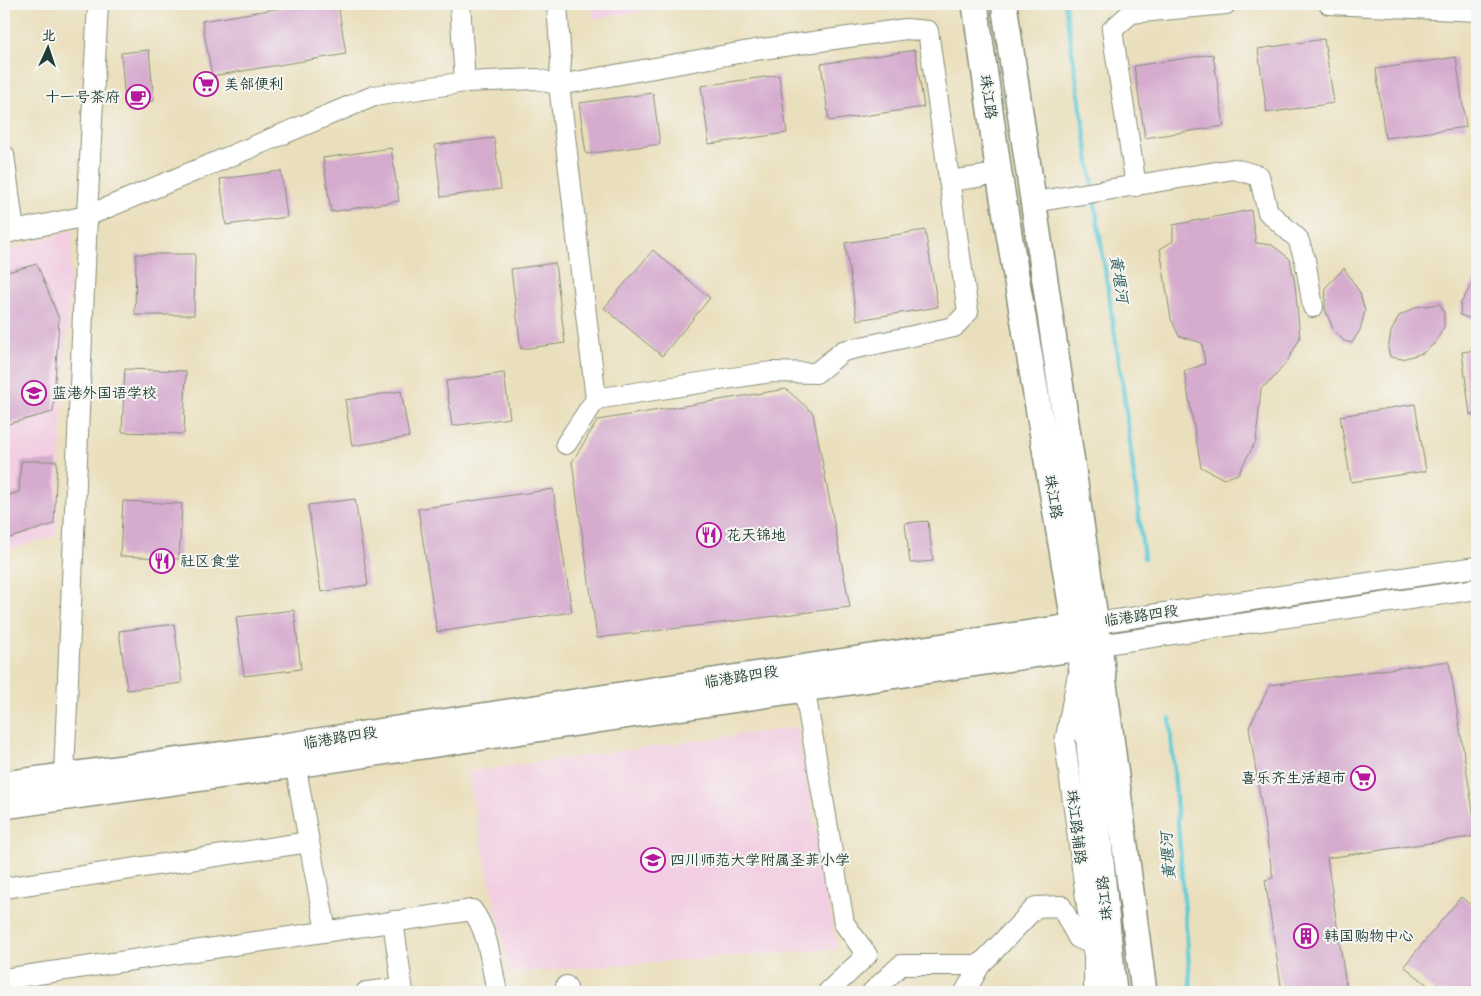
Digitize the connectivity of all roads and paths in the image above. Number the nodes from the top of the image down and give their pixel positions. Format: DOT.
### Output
graph roads {
  1 [pos="98,4"];
  2 [pos="460,4"];
  3 [pos="557,4"];
  4 [pos="975,4"];
  5 [pos="1004,4"];
  6 [pos="1226,4"];
  7 [pos="1329,4"];
  8 [pos="1477,12"];
  9 [pos="466,82"];
  10 [pos="559,85"];
  11 [pos="4,155"];
  12 [pos="999,174"];
  13 [pos="949,181"];
  14 [pos="1136,186"];
  15 [pos="1034,202"];
  16 [pos="87,216"];
  17 [pos="9,233"];
  18 [pos="1313,307"];
  19 [pos="596,399"];
  20 [pos="566,444"];
  21 [pos="1477,567"];
  22 [pos="1477,589"];
  23 [pos="1086,641"];
  24 [pos="803,678"];
  25 [pos="294,755"];
  26 [pos="64,776"];
  27 [pos="4,784"];
  28 [pos="4,806"];
  29 [pos="309,842"];
  30 [pos="4,888"];
  31 [pos="393,921"];
  32 [pos="326,931"];
  33 [pos="1092,944"];
  34 [pos="980,965"];
  35 [pos="4,978"];
  36 [pos="402,990"];
  37 [pos="366,992"];
  38 [pos="497,992"];
  39 [pos="828,992"];
  40 [pos="872,992"];
  41 [pos="965,992"];
  42 [pos="983,992"];
  43 [pos="1094,992"];
  44 [pos="1114,992"];
  45 [pos="1144,992"];
  1 -- 16 [label="street"];
  2 -- 9 [label="street"];
  3 -- 10 [label="street"];
  4 -- 12 [label="main road, 珠江路"];
  5 -- 15 [label="main road, 珠江路"];
  6 -- 14 [label="street"];
  7 -- 8 [label="street"];
  9 -- 10 [label="street"];
  9 -- 16 [label="street"];
  10 -- 13 [label="street"];
  10 -- 19 [label="street"];
  11 -- 17 [label="street"];
  12 -- 13 [label="street"];
  12 -- 23 [label="main road, 珠江路"];
  13 -- 19 [label="street"];
  14 -- 15 [label="street"];
  14 -- 18 [label="street"];
  15 -- 23 [label="main road, 珠江路"];
  16 -- 17 [label="street"];
  16 -- 26 [label="street"];
  19 -- 20 [label="street"];
  21 -- 23 [label="street, 临港路四段"];
  22 -- 23 [label="street, 临港路四段"];
  23 -- 24 [label="main road, 临港路四段"];
  23 -- 33 [label="street, 珠江路辅路"];
  23 -- 44 [label="main road, 珠江路"];
  23 -- 45 [label="main road, 珠江路"];
  24 -- 25 [label="main road, 临港路四段"];
  24 -- 39 [label="street"];
  25 -- 26 [label="main road, 临港路四段"];
  25 -- 28 [label="main road, 临港路四段"];
  25 -- 29 [label="street"];
  26 -- 27 [label="main road, 临港路四段"];
  29 -- 30 [label="street"];
  29 -- 32 [label="street"];
  31 -- 32 [label="street"];
  31 -- 36 [label="street"];
  31 -- 38 [label="street"];
  32 -- 35 [label="street"];
  33 -- 34 [label="street"];
  33 -- 43 [label="street, 珠江路辅路"];
  34 -- 40 [label="street"];
  34 -- 41 [label="street"];
  34 -- 42 [label="street"];
  36 -- 37 [label="street"];
}
